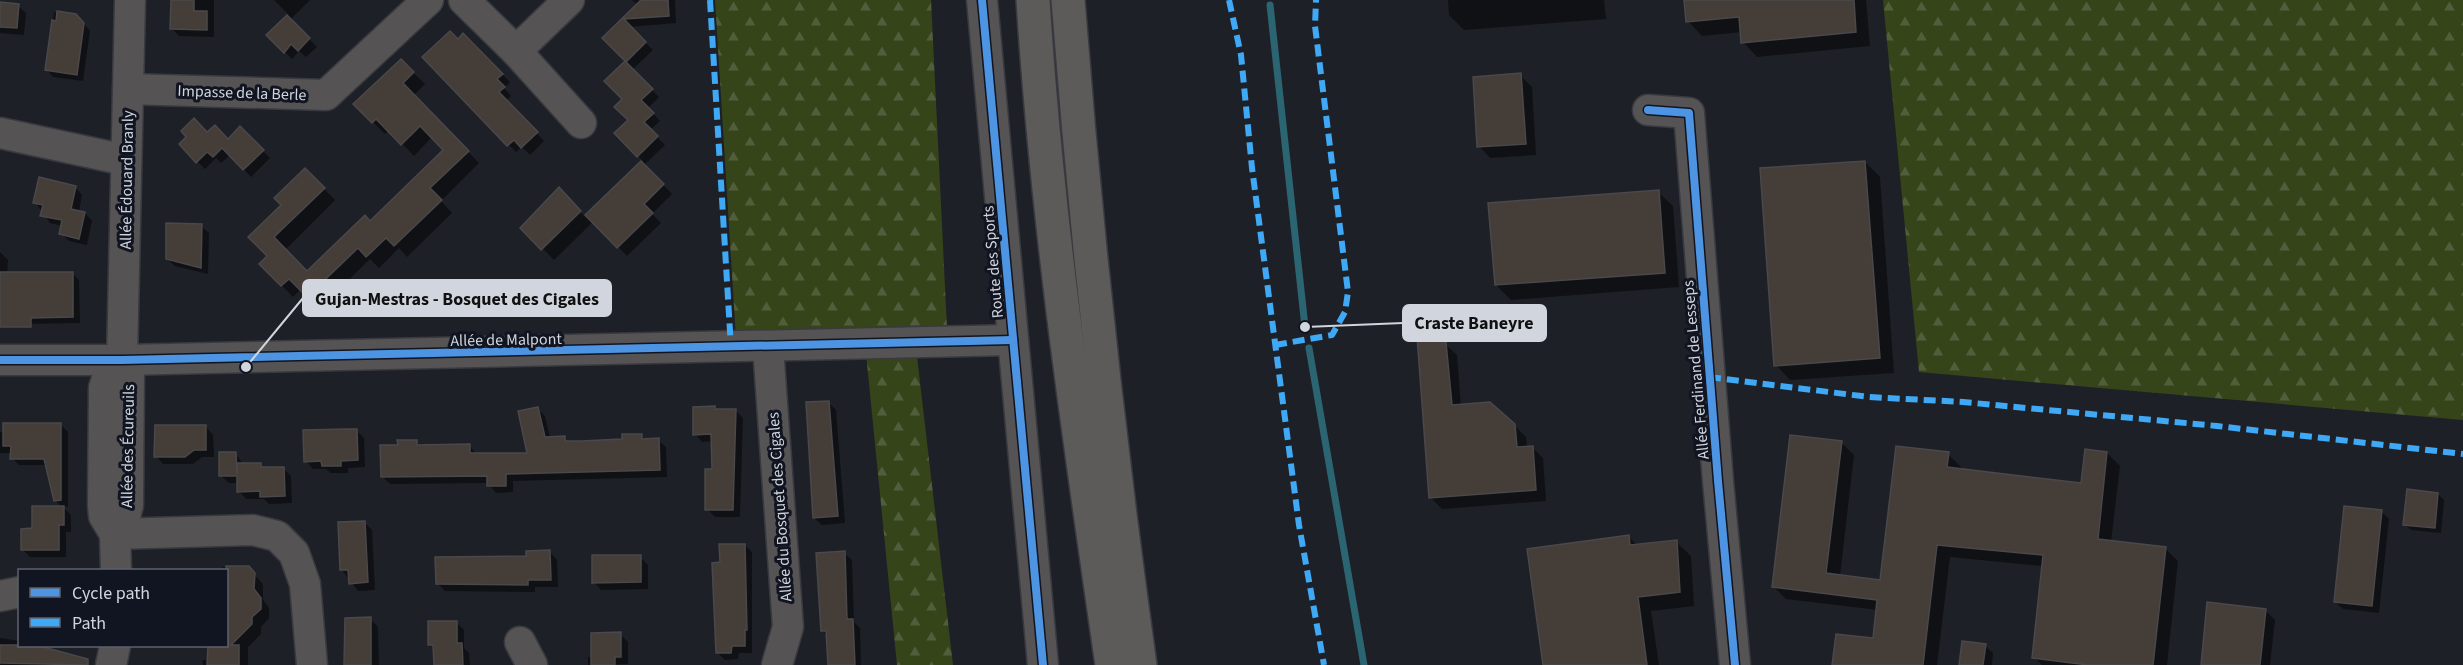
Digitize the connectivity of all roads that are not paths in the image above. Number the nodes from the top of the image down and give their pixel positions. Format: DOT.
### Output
graph roads {
  1 [pos="130,0"];
  2 [pos="428,0"];
  3 [pos="464,0"];
  4 [pos="569,0"];
  5 [pos="982,0"];
  6 [pos="1033,0"];
  7 [pos="1068,0"];
  8 [pos="516,51"];
  9 [pos="128,88"];
  10 [pos="1648,110"];
  11 [pos="581,123"];
  12 [pos="1078,126"];
  13 [pos="0,133"];
  14 [pos="125,160"];
  15 [pos="1013,340"];
  16 [pos="768,347"];
  17 [pos="1067,356"];
  18 [pos="0,360"];
  19 [pos="122,360"];
  20 [pos="116,534"];
  21 [pos="116,569"];
  22 [pos="18,592"];
  23 [pos="0,596"];
  24 [pos="115,647"];
  25 [pos="111,665"];
  26 [pos="312,665"];
  27 [pos="777,665"];
  28 [pos="1043,665"];
  29 [pos="1093,665"];
  30 [pos="1112,665"];
  31 [pos="1140,665"];
  32 [pos="1156,665"];
  33 [pos="1735,665"];
  1 -- 9 [label="street, Allée Édouard Branly"];
  2 -- 9 [label="street, Impasse de la Berle"];
  3 -- 8 [label="street"];
  4 -- 8 [label="street"];
  5 -- 15 [label="street, Route des Sports"];
  6 -- 17 [label="highway"];
  7 -- 12 [label="highway"];
  8 -- 11 [label="street"];
  9 -- 14 [label="street, Allée Édouard Branly"];
  10 -- 33 [label="street, Allée Ferdinand de Lesseps"];
  12 -- 31 [label="highway"];
  12 -- 32 [label="highway"];
  13 -- 14 [label="street"];
  14 -- 19 [label="street, Allée Édouard Branly"];
  15 -- 16 [label="street, Allée de Malpont"];
  15 -- 28 [label="street, Route des Sports"];
  16 -- 19 [label="street, Allée de Malpont"];
  16 -- 27 [label="street, Allée du Bosquet des Cigales"];
  17 -- 29 [label="highway"];
  17 -- 30 [label="highway"];
  18 -- 19 [label="street, Allée de Malpont"];
  19 -- 20 [label="street, Allée des Écureuils"];
  20 -- 21 [label="street, Allée des Écureuils"];
  20 -- 26 [label="street"];
  22 -- 23 [label="street"];
  24 -- 25 [label="street"];
}
